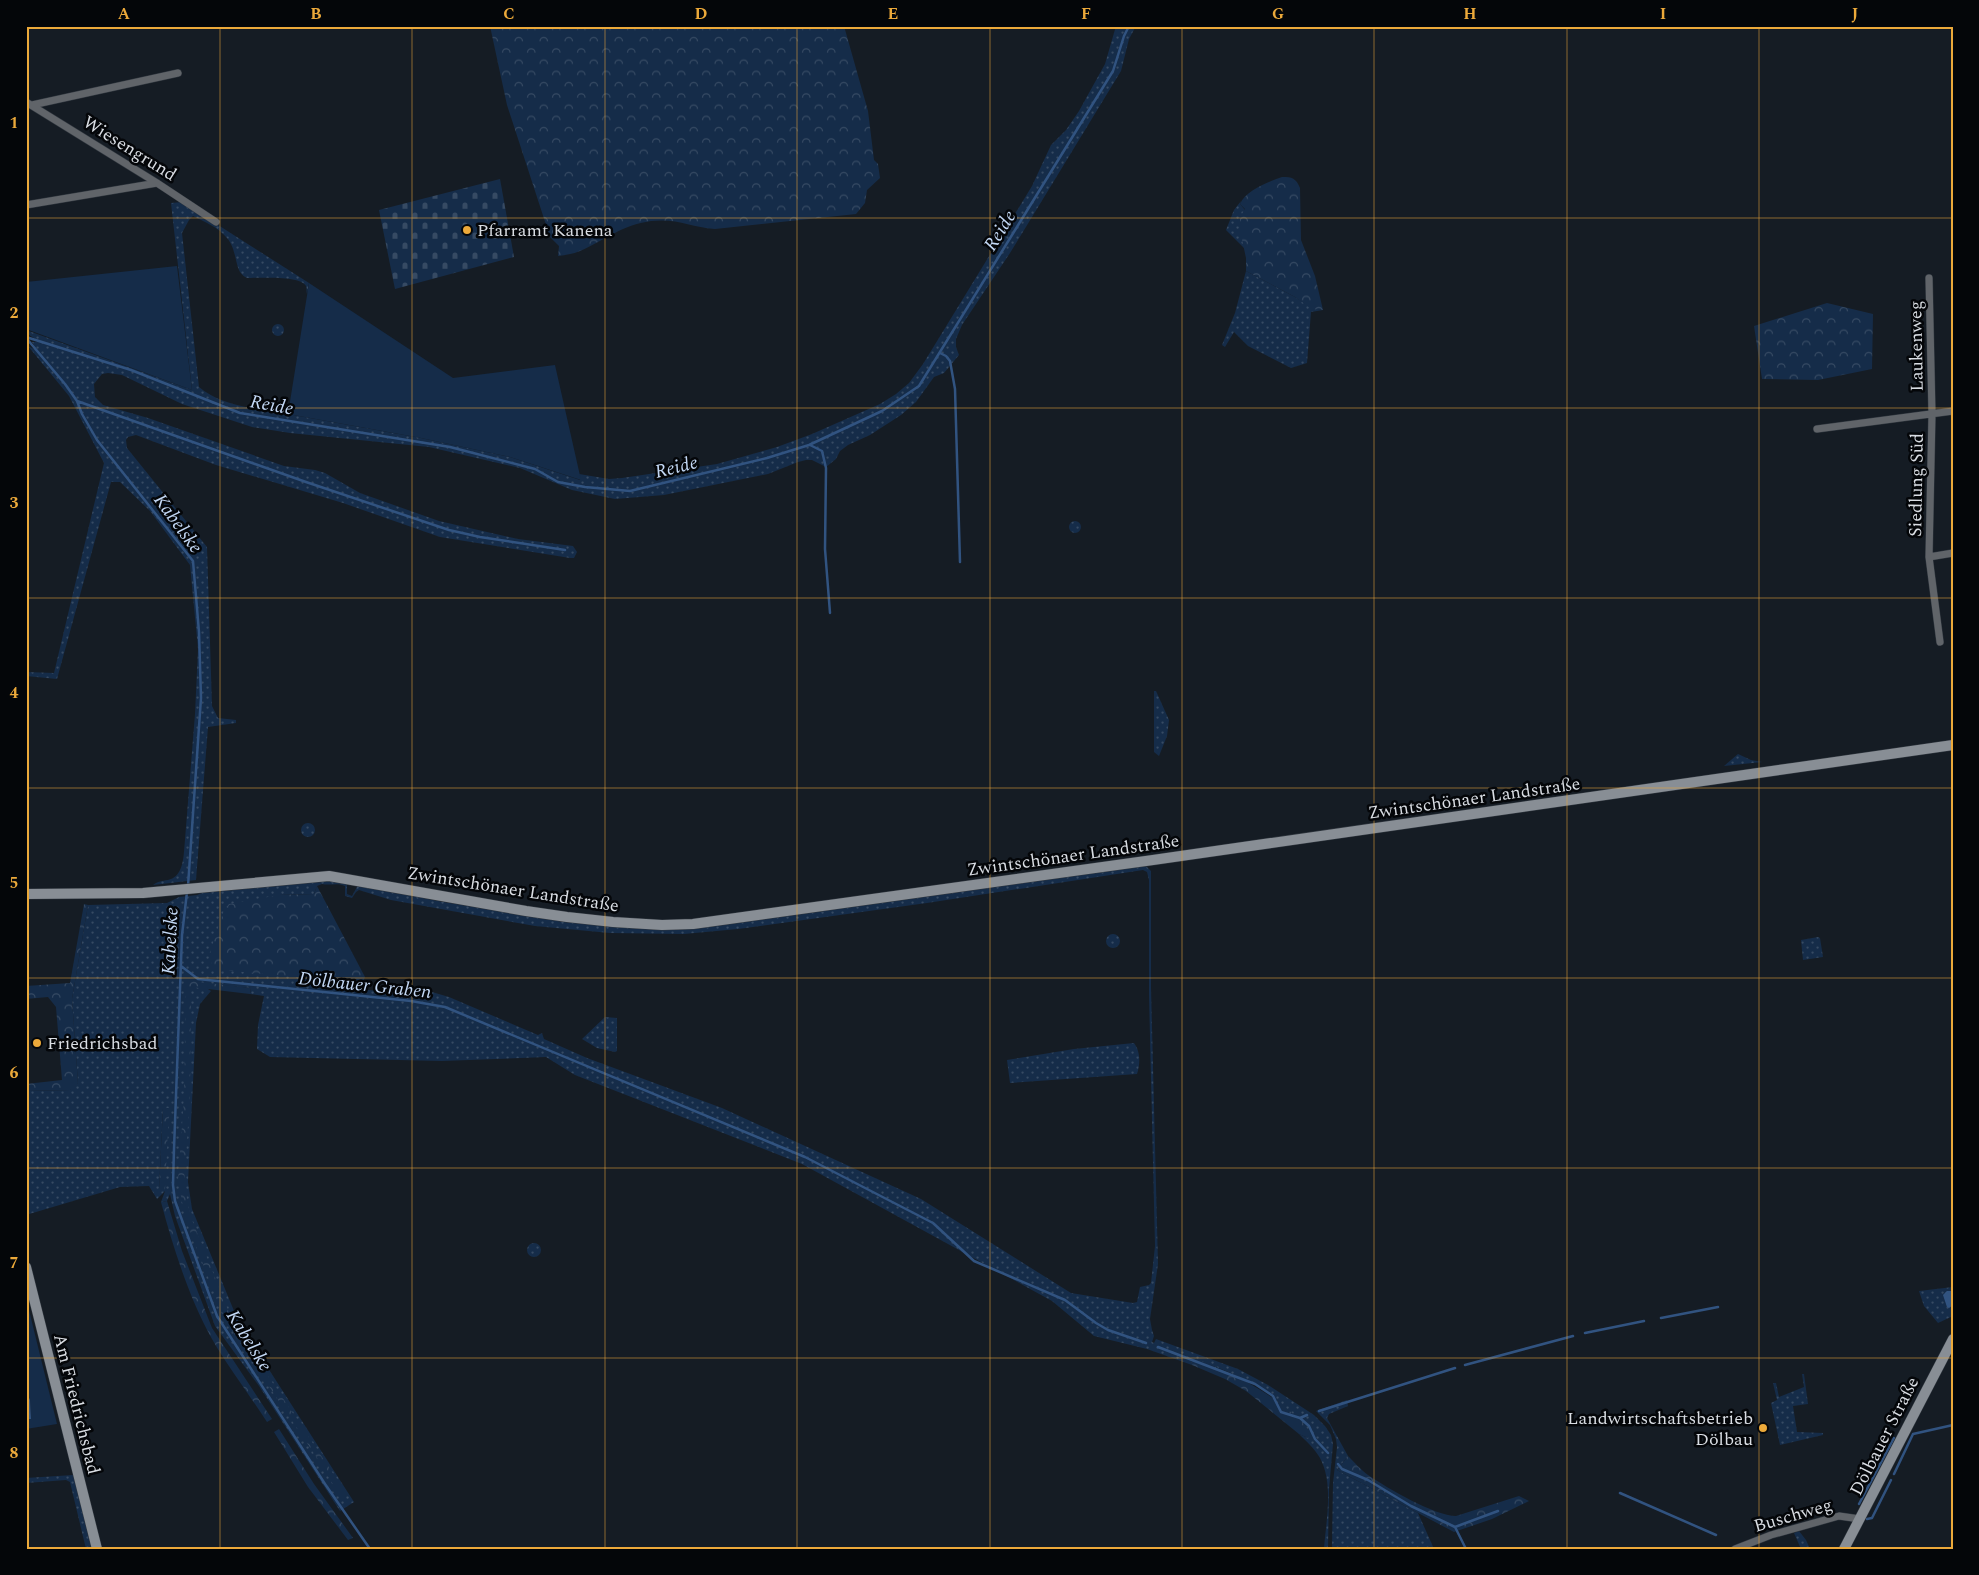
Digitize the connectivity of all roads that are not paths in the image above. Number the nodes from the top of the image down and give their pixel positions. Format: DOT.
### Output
graph roads {
  1 [pos="178,72"];
  2 [pos="28,104"];
  3 [pos="158,183"];
  4 [pos="26,205"];
  5 [pos="216,222"];
  6 [pos="1929,278"];
  7 [pos="1953,411"];
  8 [pos="1932,414"];
  9 [pos="1817,428"];
  10 [pos="1953,554"];
  11 [pos="1930,557"];
  12 [pos="1940,642"];
  13 [pos="1953,745"];
  14 [pos="26,894"];
  15 [pos="26,1267"];
  16 [pos="1953,1339"];
  17 [pos="1860,1519"];
  18 [pos="97,1549"];
  19 [pos="1735,1549"];
  20 [pos="1844,1549"];
  1 -- 2 [label="street"];
  2 -- 3 [label="street, Wiesengrund"];
  3 -- 4 [label="street"];
  3 -- 5 [label="street, Wiesengrund"];
  6 -- 8 [label="street, Laukenweg"];
  7 -- 8 [label="street"];
  8 -- 9 [label="street"];
  8 -- 11 [label="street, Siedlung Süd"];
  10 -- 11 [label="street, Siedlung Süd"];
  11 -- 12 [label="street, Siedlung Süd"];
  13 -- 14 [label="main road, Zwintschönaer Landstraße"];
  15 -- 18 [label="main road, Am Friedrichsbad"];
  16 -- 17 [label="main road, Dölbauer Straße"];
  17 -- 19 [label="street, Buschweg"];
  17 -- 20 [label="main road, Dölbauer Straße"];
}
